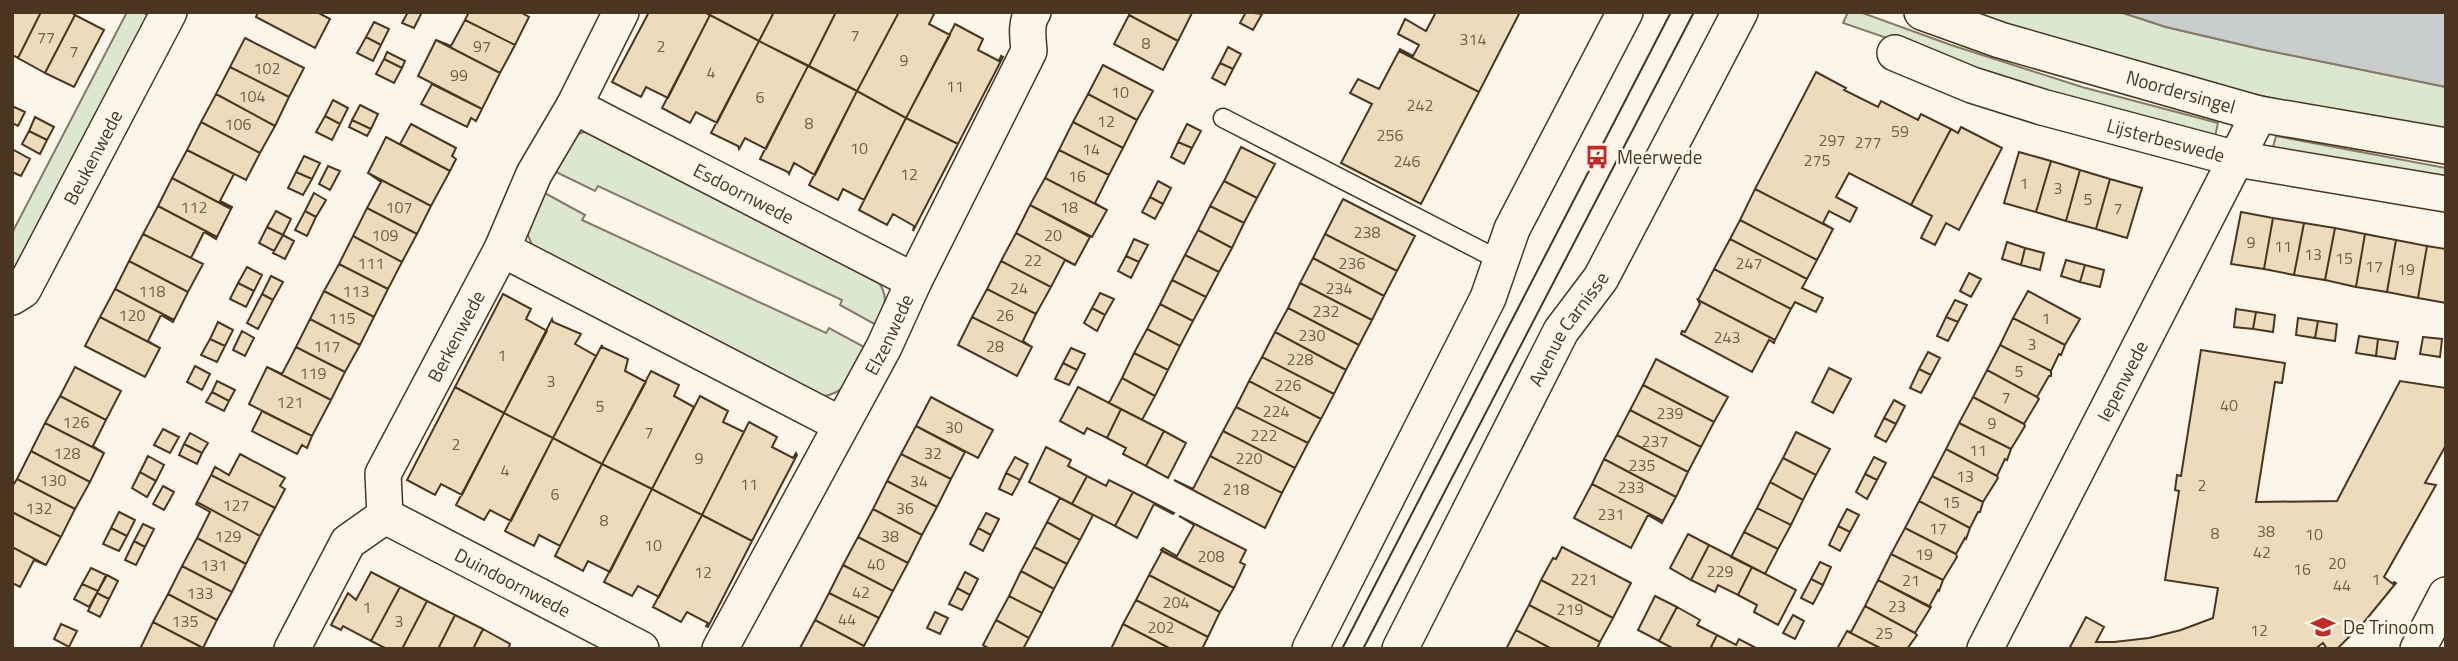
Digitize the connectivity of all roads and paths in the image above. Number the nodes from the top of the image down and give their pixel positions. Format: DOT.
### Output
graph roads {
  1 [pos="169,12"];
  2 [pos="621,12"];
  3 [pos="1625,12"];
  4 [pos="1740,12"];
  5 [pos="1922,12"];
  6 [pos="1028,14"];
  7 [pos="1895,53"];
  8 [pos="574,106"];
  9 [pos="2259,114"];
  10 [pos="1223,118"];
  11 [pos="2446,146"];
  12 [pos="2237,159"];
  13 [pos="2446,194"];
  14 [pos="502,249"];
  15 [pos="1501,261"];
  16 [pos="914,281"];
  17 [pos="12,297"];
  18 [pos="840,424"];
  19 [pos="385,516"];
  20 [pos="2446,595"];
  21 [pos="292,649"];
  22 [pos="641,649"];
  23 [pos="720,649"];
  24 [pos="1310,649"];
  25 [pos="1400,649"];
  26 [pos="1985,649"];
  27 [pos="2418,649"];
  1 -- 17 [label="street, Beukenwede"];
  2 -- 8 [label="street, Berkenwede"];
  3 -- 15 [label="street"];
  4 -- 25 [label="street, Avenue Carnisse"];
  5 -- 9 [label="street, Noordersingel"];
  6 -- 16 [label="street, Elzenwede"];
  7 -- 12 [label="street, Lijsterbeswede"];
  8 -- 14 [label="street, Berkenwede"];
  8 -- 16 [label="street, Esdoornwede"];
  9 -- 11 [label="street, Noordersingel"];
  9 -- 12 [label="street, Iepenwede"];
  10 -- 15 [label="lane"];
  12 -- 13 [label="street, Lijsterbeswede"];
  12 -- 26 [label="street, Iepenwede"];
  14 -- 18 [label="street"];
  14 -- 19 [label="street, Berkenwede"];
  15 -- 24 [label="street"];
  16 -- 18 [label="street, Elzenwede"];
  18 -- 23 [label="street, Elzenwede"];
  19 -- 21 [label="street"];
  19 -- 22 [label="street, Duindoornwede"];
  20 -- 27 [label="street"];
}
